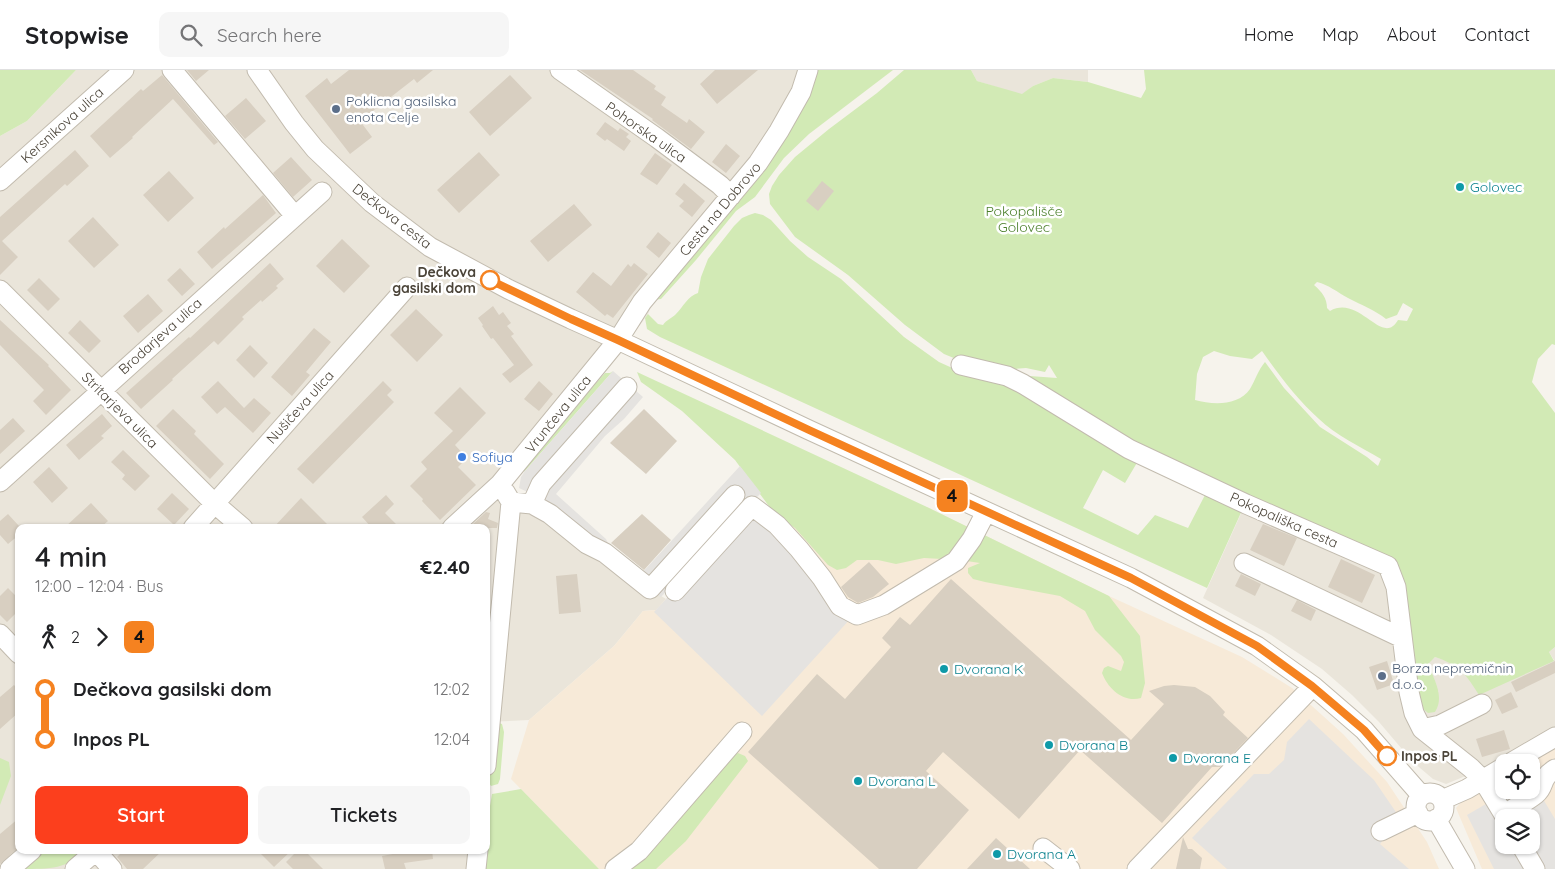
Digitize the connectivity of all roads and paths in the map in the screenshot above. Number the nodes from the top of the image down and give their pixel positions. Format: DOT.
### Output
graph roads {
  1 [pos="124,70"];
  2 [pos="172,70"];
  3 [pos="257,70"];
  4 [pos="560,70"];
  5 [pos="808,70"];
  6 [pos="0,181"];
  7 [pos="322,192"];
  8 [pos="731,196"];
  9 [pos="295,216"];
  10 [pos="407,287"];
  11 [pos="0,290"];
  12 [pos="618,340"];
  13 [pos="961,365"];
  14 [pos="627,387"];
  15 [pos="100,390"];
  16 [pos="0,482"];
  17 [pos="500,484"];
  18 [pos="735,495"];
  19 [pos="511,502"];
  20 [pos="214,503"];
  21 [pos="532,504"];
  22 [pos="986,512"];
  23 [pos="196,524"];
  24 [pos="238,524"];
  25 [pos="456,524"];
  26 [pos="1244,563"];
  27 [pos="675,591"];
  28 [pos="0,634"];
  29 [pos="1402,638"];
  30 [pos="15,650"];
  31 [pos="1312,686"];
  32 [pos="1482,704"];
  33 [pos="490,724"];
  34 [pos="1422,729"];
  35 [pos="742,732"];
  36 [pos="1555,737"];
  37 [pos="1526,754"];
  38 [pos="1555,769"];
  39 [pos="1495,773"];
  40 [pos="1483,780"];
  41 [pos="1442,800"];
  42 [pos="1420,804"];
  43 [pos="1501,809"];
  44 [pos="1515,809"];
  45 [pos="1436,819"];
  46 [pos="1381,831"];
  47 [pos="1043,848"];
  48 [pos="27,854"];
  49 [pos="92,854"];
  50 [pos="99,854"];
  51 [pos="478,854"];
  52 [pos="1526,854"];
  53 [pos="10,869"];
  54 [pos="75,869"];
  55 [pos="112,869"];
  56 [pos="476,869"];
  57 [pos="615,869"];
  58 [pos="1070,869"];
  59 [pos="1137,869"];
  60 [pos="1465,869"];
  61 [pos="1534,869"];
  1 -- 6 [label="street, Kersnikova ulica"];
  2 -- 9 [label="street"];
  3 -- 12 [label="street, Dečkova cesta"];
  4 -- 8 [label="street, Pohorska ulica"];
  5 -- 8 [label="street, Cesta na Dobrovo"];
  7 -- 9 [label="street, Brodarjeva ulica"];
  8 -- 12 [label="street, Cesta na Dobrovo"];
  9 -- 15 [label="street, Brodarjeva ulica"];
  10 -- 20 [label="street, Nušičeva ulica"];
  11 -- 15 [label="street, Stritarjeva ulica"];
  12 -- 17 [label="street, Vrunčeva ulica"];
  12 -- 22 [label="street, Dečkova cesta"];
  13 -- 29 [label="street, Pokopališka cesta"];
  14 -- 21 [label="street"];
  15 -- 16 [label="street, Brodarjeva ulica"];
  15 -- 20 [label="street, Stritarjeva ulica"];
  17 -- 19 [label="street"];
  17 -- 25 [label="street, Vrunčeva ulica"];
  18 -- 21 [label="street"];
  19 -- 21 [label="street"];
  19 -- 33 [label="street"];
  20 -- 23 [label="street, Nušičeva ulica"];
  20 -- 24 [label="street, Stritarjeva ulica"];
  22 -- 27 [label="street"];
  22 -- 31 [label="street, Dečkova cesta"];
  26 -- 29 [label="street"];
  28 -- 30 [label="street"];
  29 -- 34 [label="street, Pokopališka cesta"];
  31 -- 42 [label="street, Dečkova cesta"];
  31 -- 59 [label="street"];
  32 -- 34 [label="street"];
  34 -- 40 [label="street, Pokopališka cesta"];
  35 -- 57 [label="street"];
  36 -- 37 [label="street"];
  38 -- 44 [label="street"];
  39 -- 40 [label="street"];
  40 -- 41 [label="street"];
  40 -- 43 [label="street, Pokopališka cesta"];
  41 -- 42 [label="street"];
  41 -- 45 [label="street"];
  42 -- 45 [label="street"];
  42 -- 46 [label="street"];
  45 -- 60 [label="street"];
  47 -- 58 [label="street"];
  48 -- 53 [label="street"];
  49 -- 54 [label="street"];
  50 -- 55 [label="street"];
  51 -- 56 [label="street"];
  52 -- 61 [label="street"];
}
